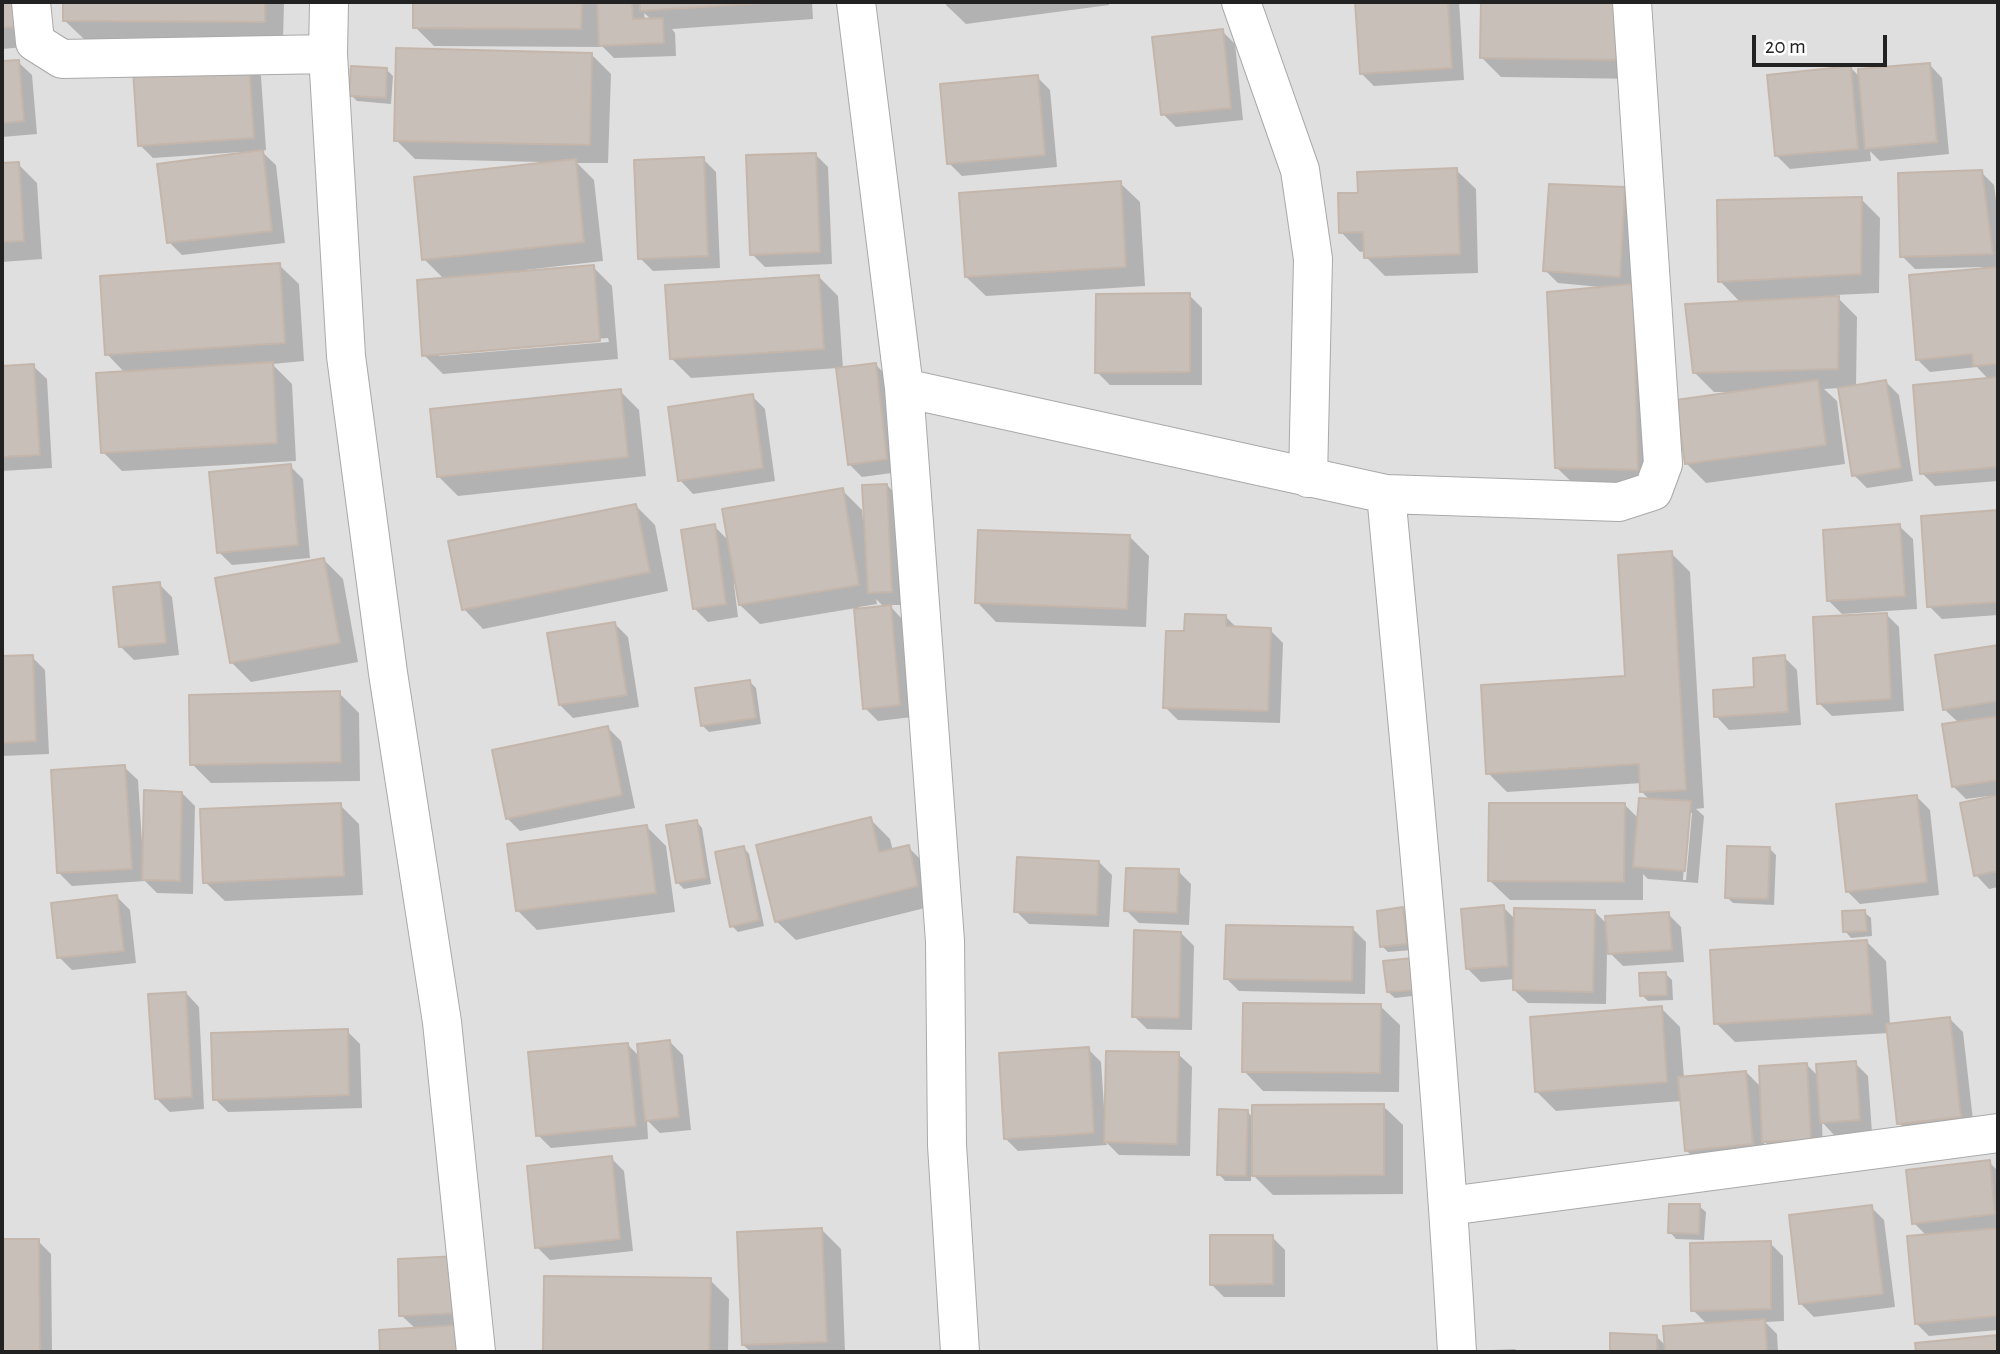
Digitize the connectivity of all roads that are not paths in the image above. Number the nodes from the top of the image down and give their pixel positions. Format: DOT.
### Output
graph roads {
  1 [pos="30,2"];
  2 [pos="328,2"];
  3 [pos="856,2"];
  4 [pos="1241,2"];
  5 [pos="1632,2"];
  6 [pos="328,54"];
  7 [pos="904,388"];
  8 [pos="1308,478"];
  9 [pos="1386,494"];
  10 [pos="1998,1133"];
  11 [pos="1449,1206"];
  12 [pos="477,1352"];
  13 [pos="960,1352"];
  14 [pos="1457,1352"];
  1 -- 6 [label="street"];
  2 -- 6 [label="street"];
  3 -- 7 [label="street"];
  4 -- 8 [label="street"];
  5 -- 9 [label="street"];
  6 -- 12 [label="street"];
  7 -- 8 [label="street"];
  7 -- 13 [label="street"];
  8 -- 9 [label="street"];
  9 -- 11 [label="street"];
  10 -- 11 [label="street"];
  11 -- 14 [label="street"];
}
